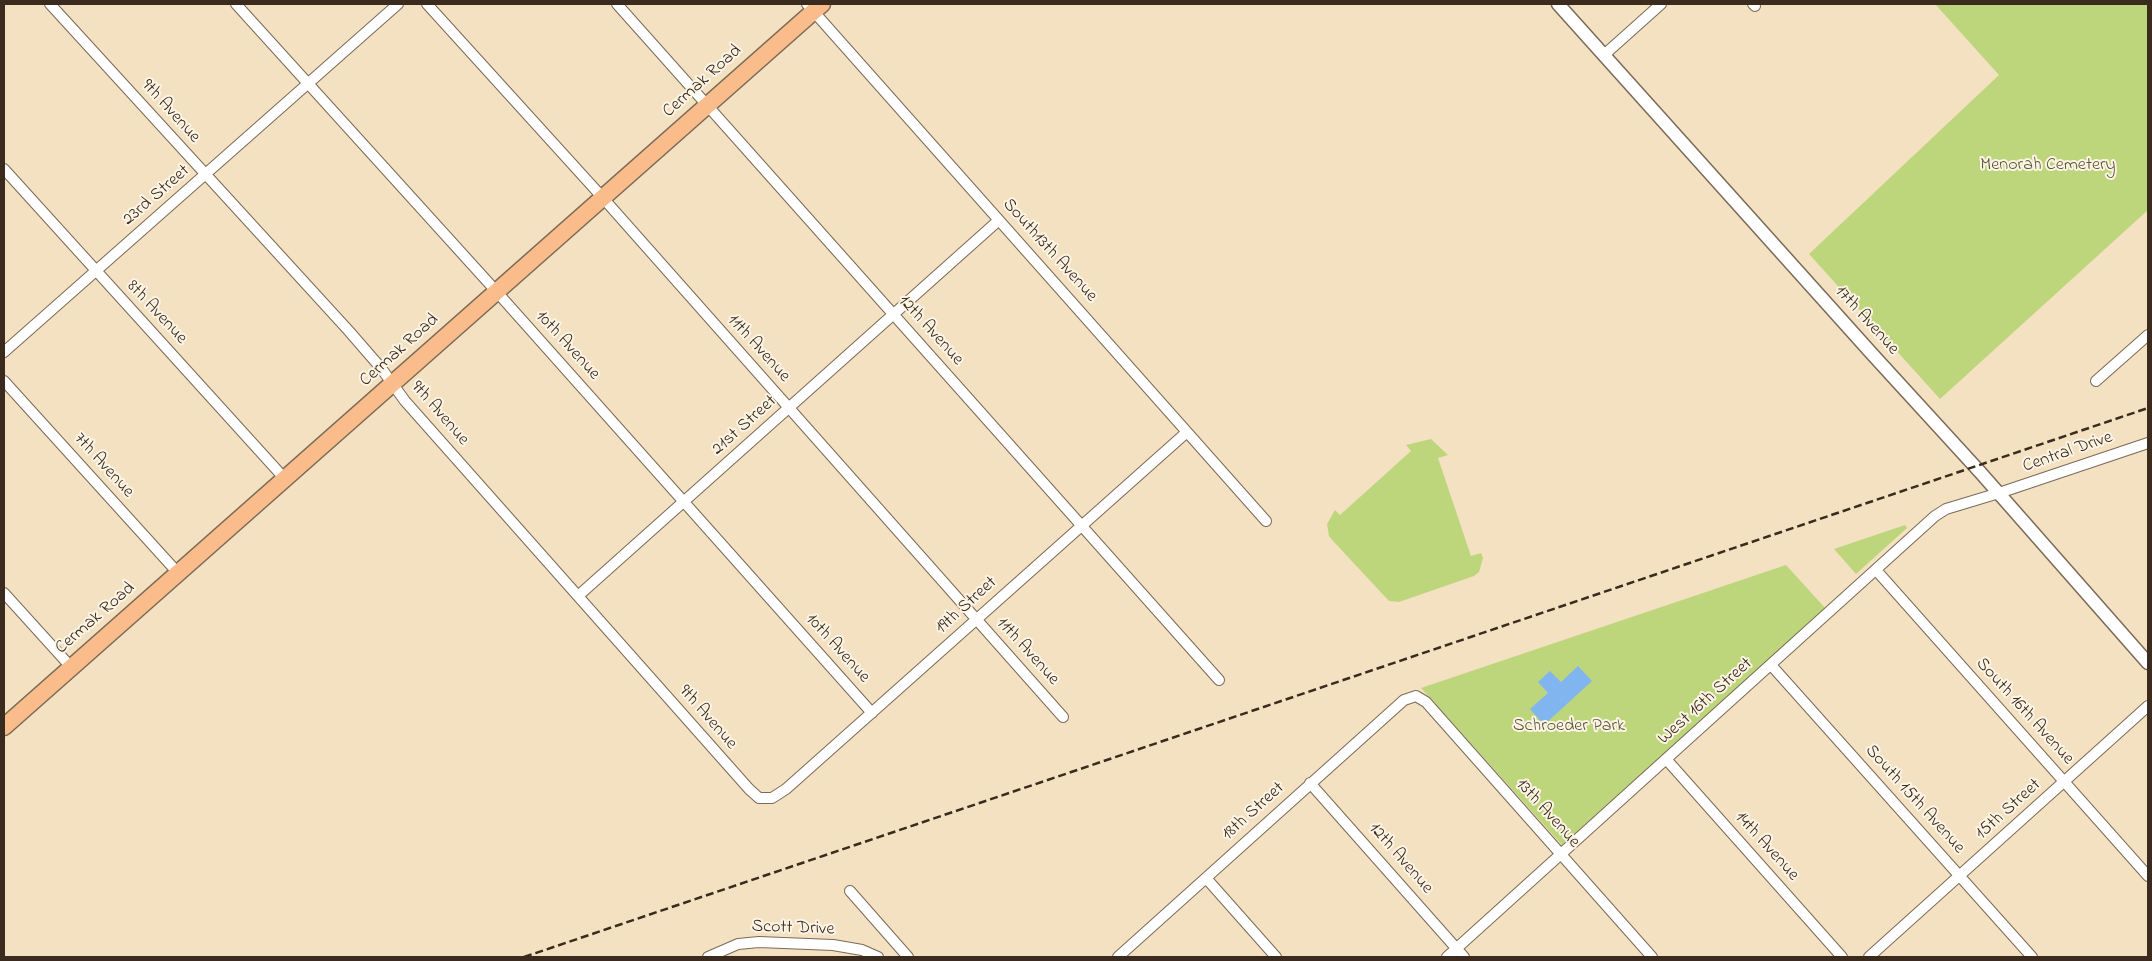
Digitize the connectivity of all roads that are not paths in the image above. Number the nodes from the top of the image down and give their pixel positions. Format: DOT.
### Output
graph roads {
  1 [pos="50,4"];
  2 [pos="236,4"];
  3 [pos="398,4"];
  4 [pos="427,4"];
  5 [pos="617,4"];
  6 [pos="1558,4"];
  7 [pos="1661,4"];
  8 [pos="814,6"];
  9 [pos="1604,55"];
  10 [pos="308,82"];
  11 [pos="708,104"];
  12 [pos="4,170"];
  13 [pos="205,175"];
  14 [pos="603,198"];
  15 [pos="999,220"];
  16 [pos="96,271"];
  17 [pos="496,292"];
  18 [pos="893,314"];
  19 [pos="2148,335"];
  20 [pos="4,352"];
  21 [pos="2096,381"];
  22 [pos="4,382"];
  23 [pos="392,384"];
  24 [pos="789,408"];
  25 [pos="1187,432"];
  26 [pos="2147,445"];
  27 [pos="285,479"];
  28 [pos="1999,493"];
  29 [pos="684,502"];
  30 [pos="1266,521"];
  31 [pos="1082,526"];
  32 [pos="1876,570"];
  33 [pos="178,573"];
  34 [pos="4,593"];
  35 [pos="578,596"];
  36 [pos="976,619"];
  37 [pos="2148,663"];
  38 [pos="1771,665"];
  39 [pos="71,668"];
  40 [pos="1219,680"];
  41 [pos="1416,696"];
  42 [pos="2148,706"];
  43 [pos="872,713"];
  44 [pos="1063,717"];
  45 [pos="4,727"];
  46 [pos="1666,759"];
  47 [pos="2064,782"];
  48 [pos="1310,783"];
  49 [pos="765,799"];
  50 [pos="1562,855"];
  51 [pos="1960,876"];
  52 [pos="2148,876"];
  53 [pos="1206,878"];
  54 [pos="850,891"];
  55 [pos="1457,949"];
  56 [pos="708,957"];
  57 [pos="878,957"];
  58 [pos="908,957"];
  59 [pos="1118,957"];
  60 [pos="1276,957"];
  61 [pos="1447,957"];
  62 [pos="1464,957"];
  63 [pos="1652,957"];
  64 [pos="1842,957"];
  65 [pos="1869,957"];
  66 [pos="2032,957"];
  1 -- 13 [label="street, 9th Avenue"];
  2 -- 10 [label="street, 10th Avenue"];
  3 -- 10 [label="street, 23rd Street"];
  4 -- 14 [label="street, 11th Avenue"];
  5 -- 11 [label="street, 12th Avenue"];
  6 -- 9 [label="street, 17th Avenue"];
  7 -- 9 [label="street"];
  8 -- 11 [label="main road, Cermak Road"];
  8 -- 15 [label="street, South13th Avenue"];
  9 -- 28 [label="street, 17th Avenue"];
  10 -- 13 [label="street, 23rd Street"];
  10 -- 17 [label="street, 10th Avenue"];
  11 -- 14 [label="main road, Cermak Road"];
  11 -- 18 [label="street, 12th Avenue"];
  12 -- 16 [label="street, 8th Avenue"];
  13 -- 16 [label="street, 23rd Street"];
  13 -- 23 [label="street, 9th Avenue"];
  14 -- 17 [label="main road, Cermak Road"];
  14 -- 24 [label="street, 11th Avenue"];
  15 -- 18 [label="street, 21st Street"];
  15 -- 25 [label="street, South13th Avenue"];
  16 -- 20 [label="street, 23rd Street"];
  16 -- 27 [label="street, 8th Avenue"];
  17 -- 23 [label="main road, Cermak Road"];
  17 -- 29 [label="street, 10th Avenue"];
  18 -- 24 [label="street, 21st Street"];
  18 -- 31 [label="street, 12th Avenue"];
  19 -- 21 [label="street"];
  22 -- 33 [label="street, 7th Avenue"];
  23 -- 27 [label="main road, Cermak Road"];
  23 -- 35 [label="street, 9th Avenue"];
  24 -- 29 [label="street, 21st Street"];
  24 -- 36 [label="street, 11th Avenue"];
  25 -- 30 [label="street, South13th Avenue"];
  25 -- 31 [label="street, 19th Street"];
  26 -- 28 [label="street, Central Drive"];
  27 -- 33 [label="main road, Cermak Road"];
  28 -- 32 [label="street, West 16th Street"];
  28 -- 37 [label="street, 17th Avenue"];
  29 -- 35 [label="street, 21st Street"];
  29 -- 43 [label="street, 10th Avenue"];
  31 -- 36 [label="street, 19th Street"];
  31 -- 40 [label="street, 12th Avenue"];
  32 -- 38 [label="street, West 16th Street"];
  32 -- 47 [label="street, South 16th Avenue"];
  33 -- 39 [label="main road, Cermak Road"];
  34 -- 39 [label="street"];
  35 -- 49 [label="street, 9th Avenue"];
  36 -- 43 [label="street, 19th Street"];
  36 -- 44 [label="street, 11th Avenue"];
  38 -- 46 [label="street, West 16th Street"];
  38 -- 51 [label="street, South 15th Avenue"];
  39 -- 45 [label="main road, Cermak Road"];
  41 -- 48 [label="street, 18th Street"];
  41 -- 50 [label="street, 13th Avenue"];
  42 -- 47 [label="street, 15th Street"];
  43 -- 49 [label="street, 19th Street"];
  46 -- 50 [label="street, West 16th Street"];
  46 -- 64 [label="street, 14th Avenue"];
  47 -- 51 [label="street, 15th Street"];
  47 -- 52 [label="street, South 16th Avenue"];
  48 -- 53 [label="street, 18th Street"];
  48 -- 55 [label="street, 12th Avenue"];
  50 -- 55 [label="street, West 16th Street"];
  50 -- 63 [label="street, 13th Avenue"];
  51 -- 65 [label="street, 15th Street"];
  51 -- 66 [label="street, South 15th Avenue"];
  53 -- 59 [label="street, 18th Street"];
  53 -- 60 [label="street"];
  54 -- 58 [label="street"];
  55 -- 61 [label="street, West 16th Street"];
  55 -- 62 [label="street, 12th Avenue"];
  56 -- 57 [label="street, Scott Drive"];
}
